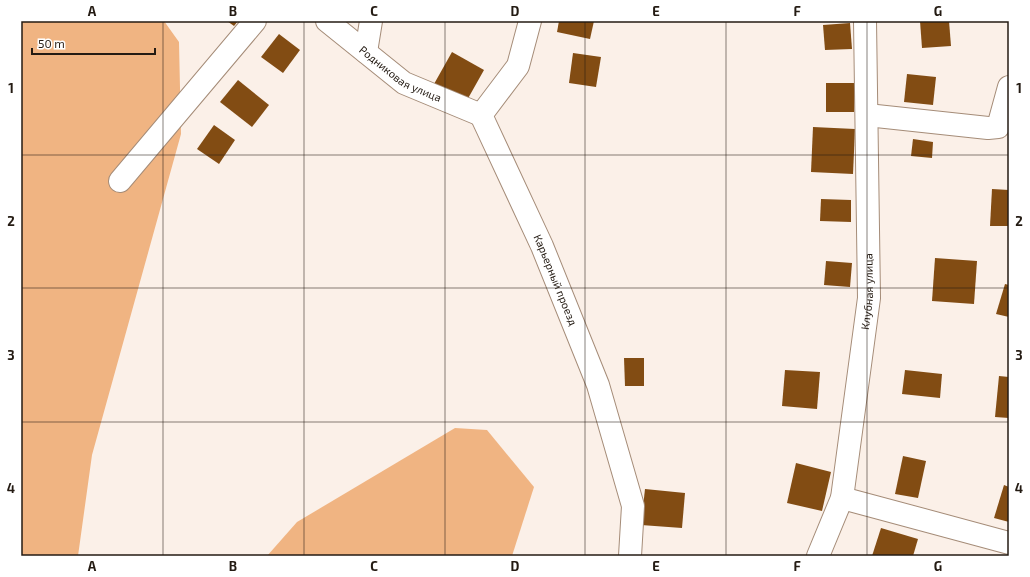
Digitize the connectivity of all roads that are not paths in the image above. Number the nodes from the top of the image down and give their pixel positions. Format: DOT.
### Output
graph roads {
  1 [pos="255,21"];
  2 [pos="327,21"];
  3 [pos="371,21"];
  4 [pos="530,21"];
  5 [pos="865,21"];
  6 [pos="366,52"];
  7 [pos="1009,87"];
  8 [pos="481,115"];
  9 [pos="866,116"];
  10 [pos="120,181"];
  11 [pos="842,498"];
  12 [pos="1009,543"];
  13 [pos="630,556"];
  14 [pos="818,556"];
  1 -- 10 [label="street"];
  2 -- 6 [label="street, Родниковая улица"];
  3 -- 6 [label="street"];
  4 -- 8 [label="street"];
  5 -- 9 [label="street, Клубная улица"];
  6 -- 8 [label="street, Родниковая улица"];
  7 -- 9 [label="street"];
  8 -- 13 [label="street, Карьерный проезд"];
  9 -- 11 [label="street, Клубная улица"];
  11 -- 12 [label="street"];
  11 -- 14 [label="street, Клубная улица"];
}
